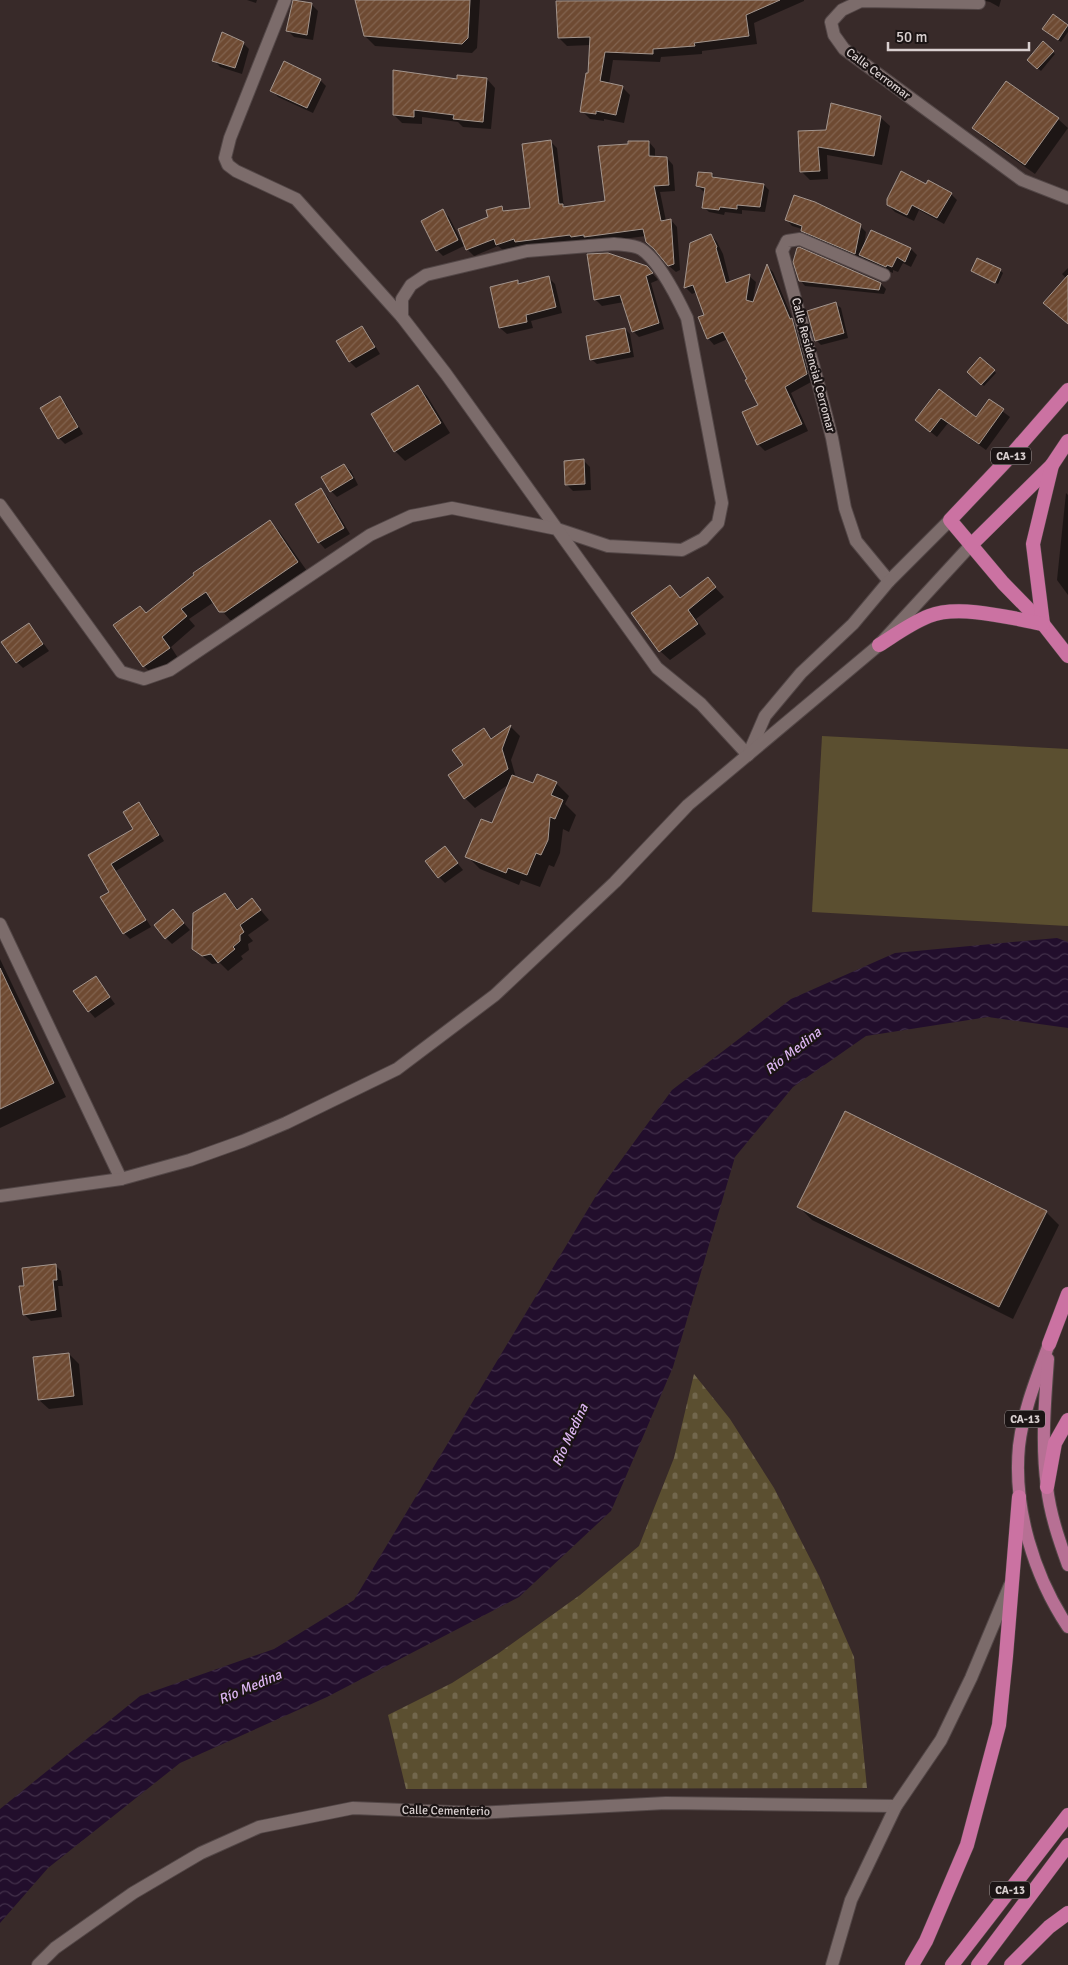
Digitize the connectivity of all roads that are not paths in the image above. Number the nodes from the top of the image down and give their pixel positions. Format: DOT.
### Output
graph roads {
  1 [pos="285,0"];
  2 [pos="979,3"];
  3 [pos="1068,198"];
  4 [pos="884,275"];
  5 [pos="402,317"];
  6 [pos="1068,390"];
  7 [pos="1068,441"];
  8 [pos="1052,465"];
  9 [pos="0,505"];
  10 [pos="950,520"];
  11 [pos="557,530"];
  12 [pos="971,545"];
  13 [pos="889,581"];
  14 [pos="1043,624"];
  15 [pos="879,645"];
  16 [pos="1068,656"];
  17 [pos="748,755"];
  18 [pos="0,924"];
  19 [pos="121,1179"];
  20 [pos="0,1196"];
  21 [pos="1068,1294"];
  22 [pos="1049,1344"];
  23 [pos="1068,1420"];
  24 [pos="1046,1487"];
  25 [pos="1019,1497"];
  26 [pos="1068,1565"];
  27 [pos="1011,1583"];
  28 [pos="1068,1627"];
  29 [pos="896,1806"];
  30 [pos="1068,1815"];
  31 [pos="1068,1845"];
  32 [pos="1068,1913"];
  33 [pos="38,1965"];
  34 [pos="832,1965"];
  35 [pos="912,1965"];
  36 [pos="952,1965"];
  37 [pos="978,1965"];
  38 [pos="1011,1965"];
  1 -- 5 [label="street"];
  2 -- 3 [label="street, Calle Cerromar"];
  4 -- 13 [label="street, Calle Residencial Cerromar"];
  5 -- 11 [label="street"];
  5 -- 11 [label="street"];
  6 -- 10 [label="highway, CA-13"];
  7 -- 8 [label="highway, CA-13"];
  8 -- 12 [label="highway, CA-13"];
  8 -- 14 [label="highway"];
  9 -- 11 [label="street"];
  10 -- 12 [label="highway"];
  10 -- 13 [label="street"];
  11 -- 17 [label="street"];
  12 -- 14 [label="highway"];
  12 -- 15 [label="street"];
  13 -- 17 [label="street"];
  14 -- 15 [label="highway"];
  14 -- 16 [label="highway"];
  15 -- 17 [label="street"];
  17 -- 19 [label="street"];
  18 -- 19 [label="street"];
  19 -- 20 [label="street"];
  21 -- 22 [label="highway, CA-13"];
  22 -- 24 [label="main road"];
  22 -- 25 [label="main road, CA-13"];
  23 -- 24 [label="highway"];
  24 -- 26 [label="main road"];
  25 -- 27 [label="highway"];
  25 -- 28 [label="main road"];
  27 -- 29 [label="street"];
  27 -- 35 [label="highway"];
  29 -- 33 [label="street, Calle Cementerio"];
  29 -- 34 [label="street"];
  30 -- 36 [label="highway, CA-13"];
  31 -- 37 [label="highway, CA-13"];
  32 -- 38 [label="highway"];
}
